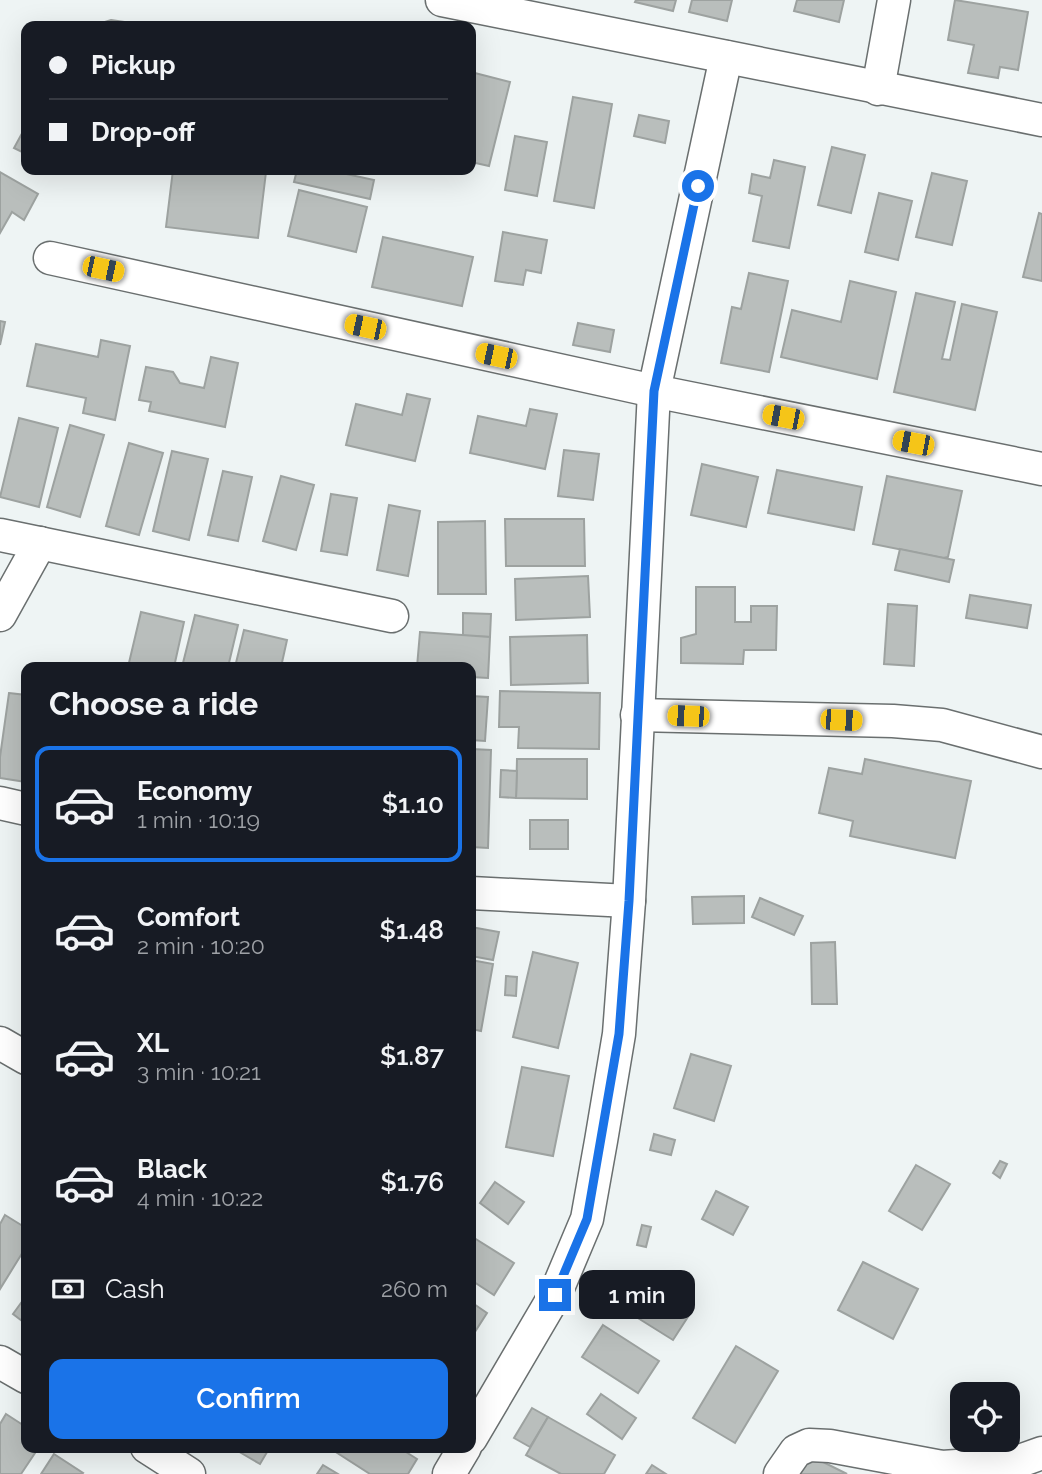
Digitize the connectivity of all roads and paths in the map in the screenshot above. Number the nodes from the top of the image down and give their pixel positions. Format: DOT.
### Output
graph roads {
  1 [pos="442,0"];
  2 [pos="894,0"];
  3 [pos="726,57"];
  4 [pos="878,89"];
  5 [pos="1042,120"];
  6 [pos="50,258"];
  7 [pos="654,391"];
  8 [pos="1042,469"];
  9 [pos="0,535"];
  10 [pos="40,543"];
  11 [pos="0,615"];
  12 [pos="392,616"];
  13 [pos="637,715"];
  14 [pos="1042,752"];
  15 [pos="0,803"];
  16 [pos="21,808"];
  17 [pos="476,893"];
  18 [pos="629,901"];
  19 [pos="0,1043"];
  20 [pos="21,1055"];
  21 [pos="0,1362"];
  22 [pos="21,1374"];
  23 [pos="476,1429"];
  24 [pos="156,1453"];
  25 [pos="461,1453"];
  26 [pos="1042,1453"];
  27 [pos="189,1474"];
  28 [pos="449,1474"];
  29 [pos="780,1474"];
  1 -- 3 [label="street"];
  2 -- 4 [label="street"];
  3 -- 4 [label="street"];
  3 -- 7 [label="street"];
  4 -- 5 [label="street"];
  6 -- 7 [label="street"];
  7 -- 8 [label="street"];
  7 -- 13 [label="street"];
  9 -- 10 [label="street"];
  10 -- 11 [label="street"];
  10 -- 12 [label="street"];
  13 -- 14 [label="street"];
  13 -- 18 [label="street"];
  15 -- 16 [label="street"];
  17 -- 18 [label="street"];
  18 -- 23 [label="street"];
  19 -- 20 [label="street"];
  21 -- 22 [label="street"];
  24 -- 27 [label="street"];
  25 -- 28 [label="street"];
  26 -- 29 [label="street"];
}
